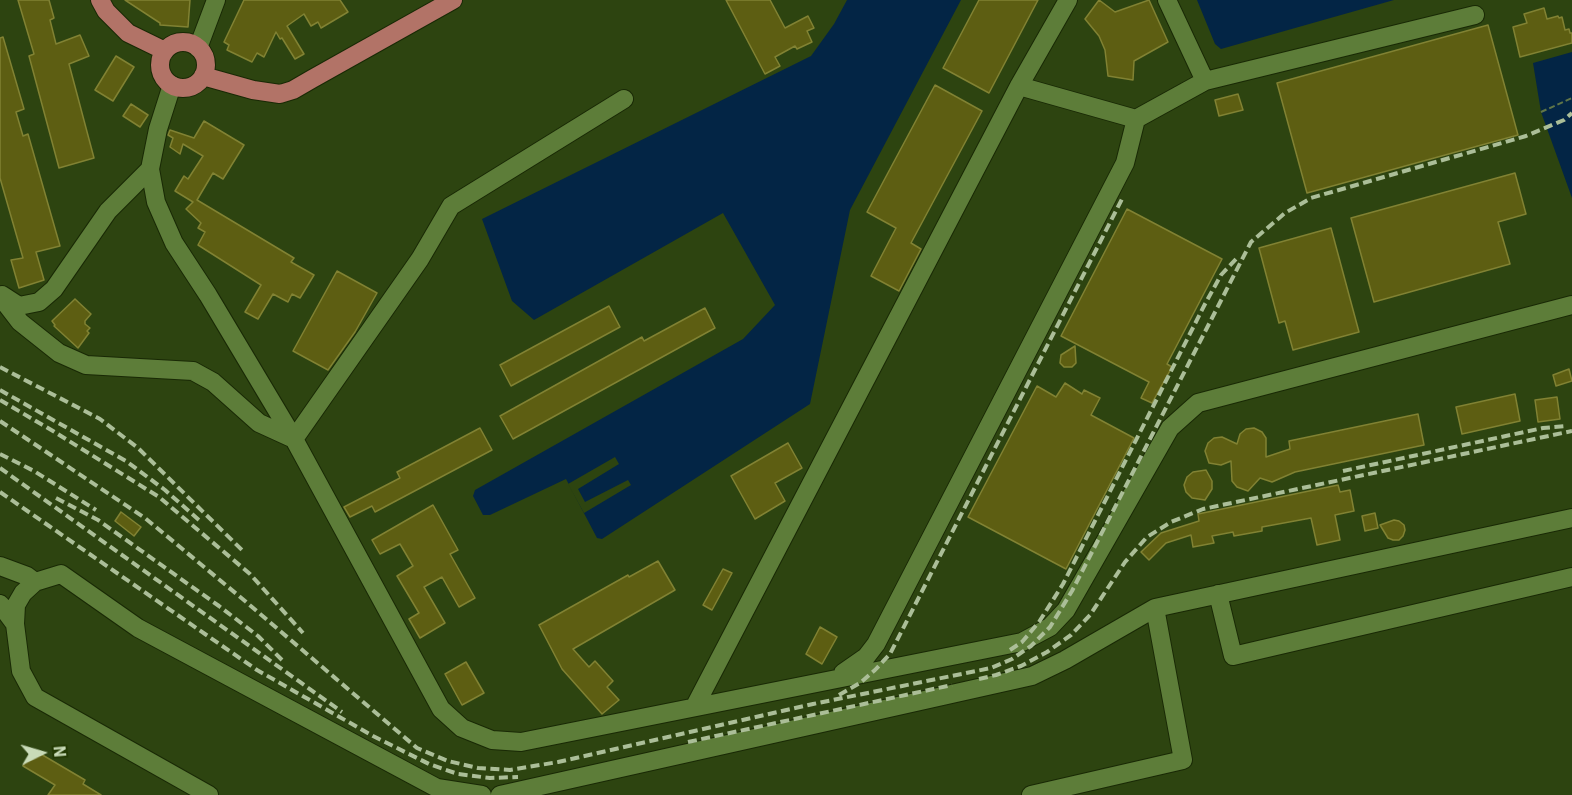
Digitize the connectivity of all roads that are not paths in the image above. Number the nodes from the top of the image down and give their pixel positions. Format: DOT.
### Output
graph roads {
  1 [pos="100,0"];
  2 [pos="216,0"];
  3 [pos="453,0"];
  4 [pos="1068,0"];
  5 [pos="1167,0"];
  6 [pos="1475,15"];
  7 [pos="198,48"];
  8 [pos="165,51"];
  9 [pos="203,76"];
  10 [pos="1204,81"];
  11 [pos="172,85"];
  12 [pos="1019,86"];
  13 [pos="624,99"];
  14 [pos="1136,120"];
  15 [pos="150,169"];
  16 [pos="0,295"];
  17 [pos="1572,305"];
  18 [pos="294,438"];
  19 [pos="1572,518"];
  20 [pos="0,566"];
  21 [pos="1572,576"];
  22 [pos="34,582"];
  23 [pos="1218,594"];
  24 [pos="0,604"];
  25 [pos="1155,608"];
  26 [pos="15,624"];
  27 [pos="837,678"];
  28 [pos="695,706"];
  29 [pos="209,795"];
  30 [pos="482,795"];
  31 [pos="500,795"];
  32 [pos="1031,795"];
  1 -- 8 [label="main road"];
  2 -- 7 [label="street"];
  3 -- 9 [label="main road"];
  4 -- 12 [label="street"];
  5 -- 10 [label="street"];
  6 -- 10 [label="street"];
  7 -- 8 [label="main road"];
  7 -- 9 [label="main road"];
  8 -- 11 [label="main road"];
  9 -- 11 [label="main road"];
  10 -- 14 [label="street"];
  11 -- 15 [label="street"];
  12 -- 14 [label="street"];
  12 -- 28 [label="street"];
  13 -- 18 [label="street"];
  14 -- 27 [label="street"];
  15 -- 16 [label="street"];
  15 -- 18 [label="street"];
  16 -- 18 [label="street"];
  17 -- 27 [label="street"];
  18 -- 28 [label="street"];
  19 -- 23 [label="street"];
  20 -- 22 [label="street"];
  21 -- 23 [label="street"];
  22 -- 26 [label="street"];
  22 -- 30 [label="street"];
  23 -- 25 [label="street"];
  24 -- 26 [label="street"];
  25 -- 31 [label="street"];
  25 -- 32 [label="street"];
  26 -- 29 [label="street"];
  27 -- 28 [label="street"];
}
